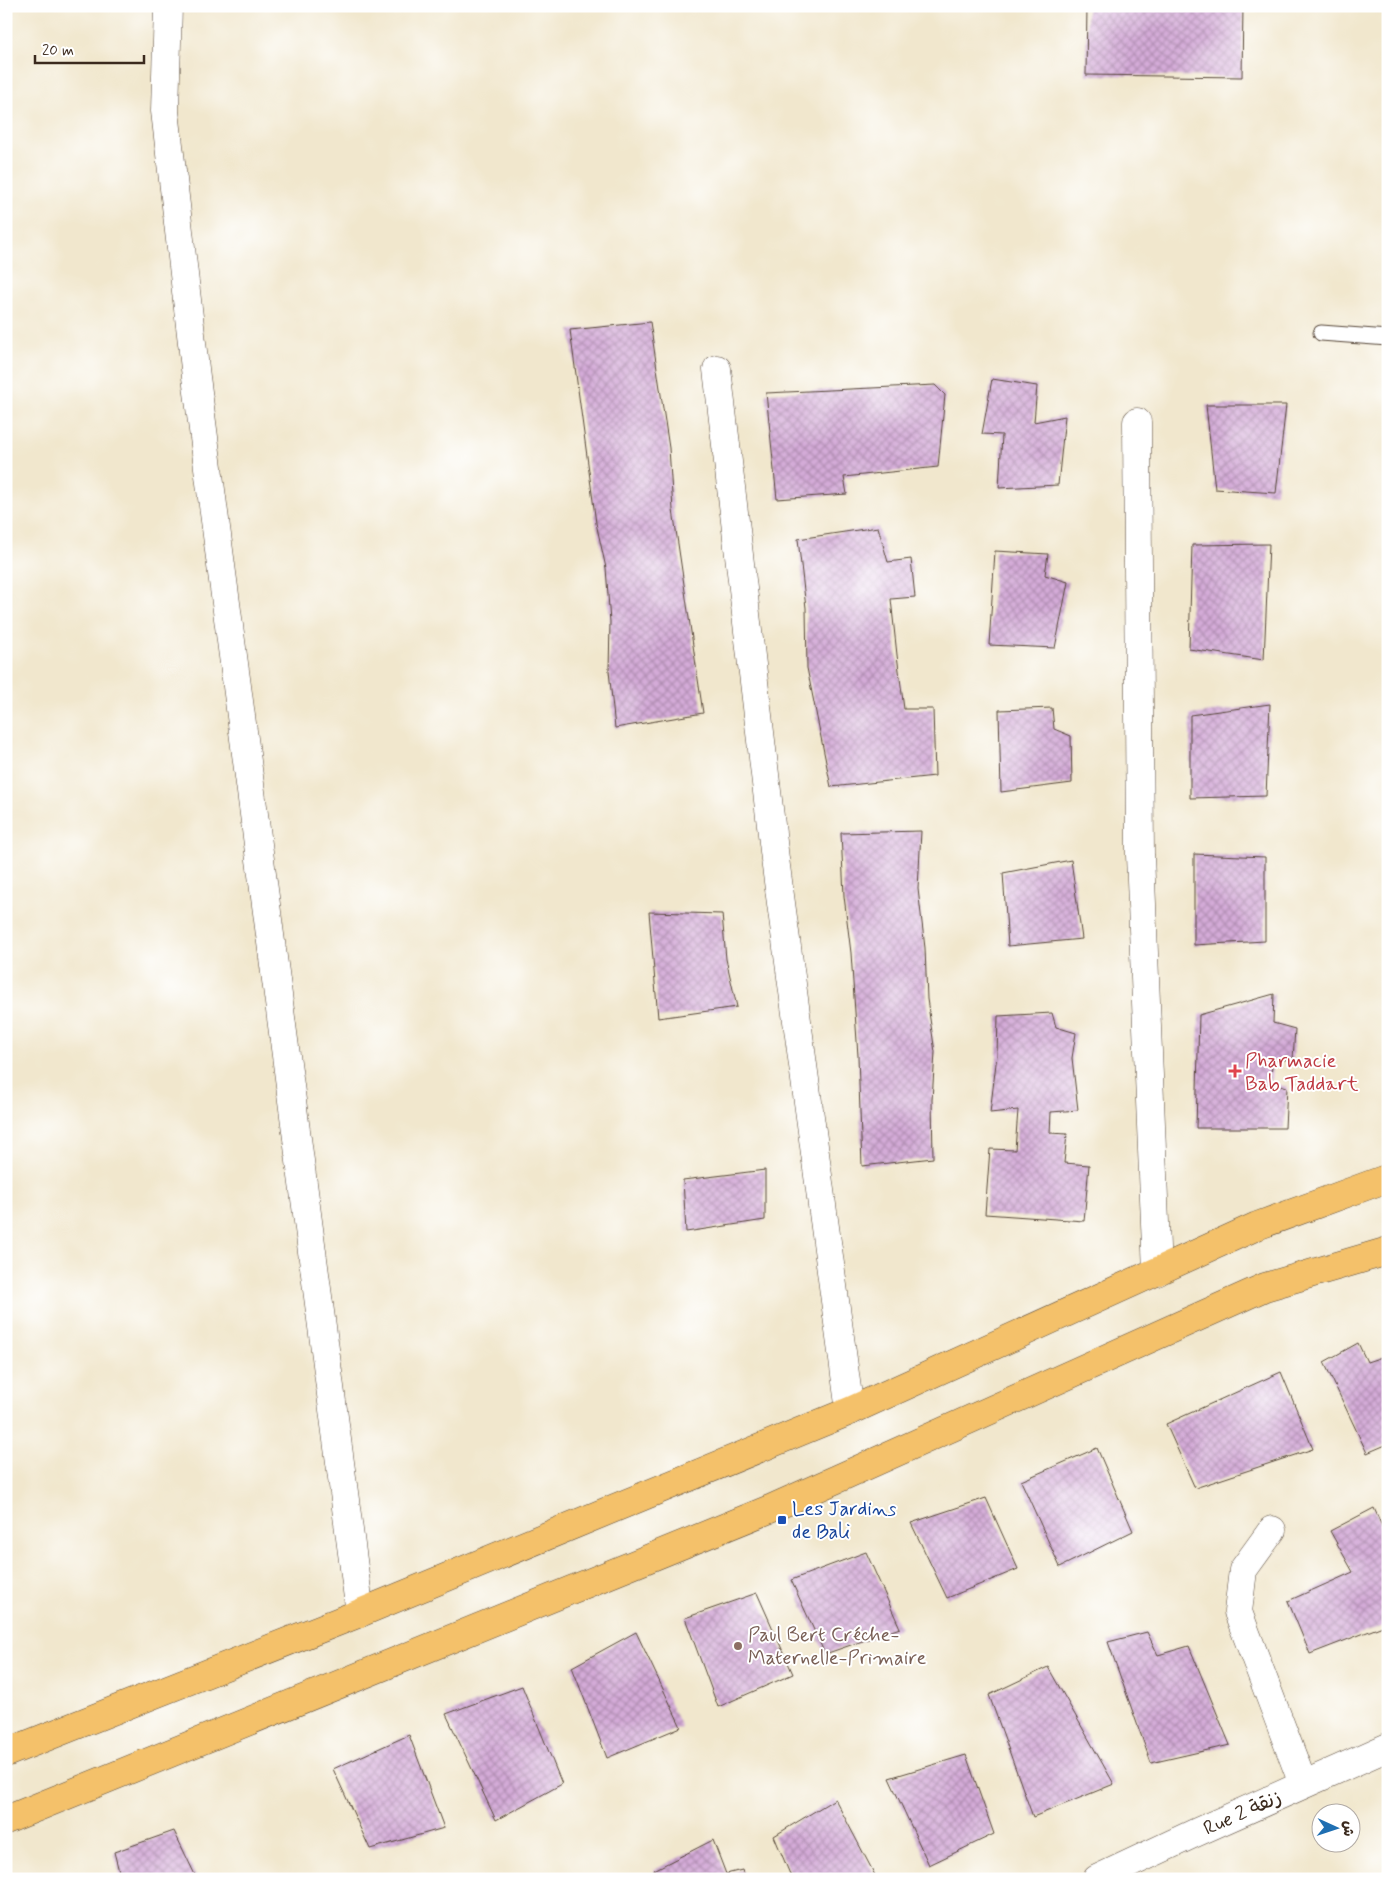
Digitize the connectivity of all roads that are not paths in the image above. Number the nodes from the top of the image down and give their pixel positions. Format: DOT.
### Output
graph roads {
  1 [pos="168,6"];
  2 [pos="1322,333"];
  3 [pos="1388,338"];
  4 [pos="717,369"];
  5 [pos="1136,422"];
  6 [pos="1383,1177"];
  7 [pos="1388,1251"];
  8 [pos="1157,1272"];
  9 [pos="850,1411"];
  10 [pos="1272,1530"];
  11 [pos="360,1614"];
  12 [pos="1388,1747"];
  13 [pos="6,1753"];
  14 [pos="1303,1784"];
  15 [pos="6,1820"];
  16 [pos="1097,1879"];
  1 -- 11 [label="street"];
  2 -- 3 [label="lane"];
  4 -- 9 [label="street"];
  5 -- 8 [label="street"];
  6 -- 8 [label="main road"];
  7 -- 15 [label="main road"];
  8 -- 9 [label="main road"];
  9 -- 11 [label="main road"];
  10 -- 14 [label="street"];
  11 -- 13 [label="main road"];
  12 -- 14 [label="street, Rue 2 زنقة"];
  14 -- 16 [label="street, Rue 2 زنقة"];
}
